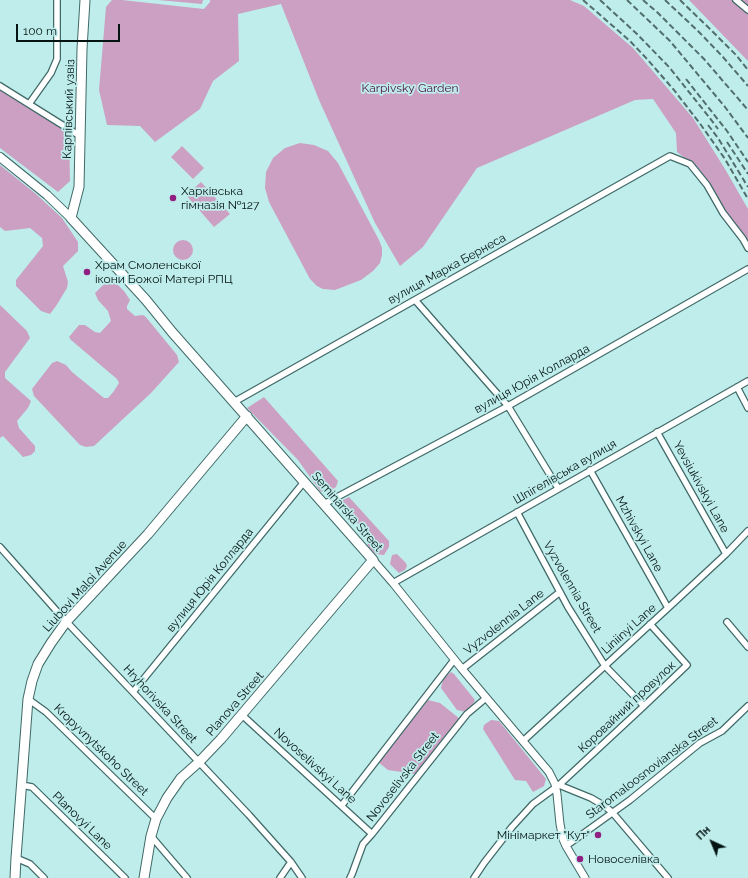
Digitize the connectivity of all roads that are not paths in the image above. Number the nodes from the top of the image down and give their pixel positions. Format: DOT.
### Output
graph roads {
  1 [pos="56,0"];
  2 [pos="85,0"];
  3 [pos="736,0"];
  4 [pos="748,10"];
  5 [pos="0,86"];
  6 [pos="29,104"];
  7 [pos="80,136"];
  8 [pos="0,157"];
  9 [pos="71,218"];
  10 [pos="748,248"];
  11 [pos="748,268"];
  12 [pos="415,300"];
  13 [pos="748,381"];
  14 [pos="737,387"];
  15 [pos="234,402"];
  16 [pos="508,406"];
  17 [pos="748,408"];
  18 [pos="247,416"];
  19 [pos="657,432"];
  20 [pos="590,470"];
  21 [pos="304,482"];
  22 [pos="558,488"];
  23 [pos="324,504"];
  24 [pos="517,512"];
  25 [pos="748,531"];
  26 [pos="0,547"];
  27 [pos="726,554"];
  28 [pos="373,560"];
  29 [pos="393,583"];
  30 [pos="560,592"];
  31 [pos="668,608"];
  32 [pos="66,622"];
  33 [pos="727,622"];
  34 [pos="650,624"];
  35 [pos="748,647"];
  36 [pos="454,660"];
  37 [pos="605,666"];
  38 [pos="462,670"];
  39 [pos="133,692"];
  40 [pos="486,698"];
  41 [pos="28,699"];
  42 [pos="644,706"];
  43 [pos="748,706"];
  44 [pos="242,715"];
  45 [pos="522,741"];
  46 [pos="199,762"];
  47 [pos="21,785"];
  48 [pos="557,787"];
  49 [pos="342,806"];
  50 [pos="612,812"];
  51 [pos="156,819"];
  52 [pos="372,834"];
  53 [pos="151,836"];
  54 [pos="566,846"];
  55 [pos="16,858"];
  56 [pos="291,862"];
  57 [pos="15,878"];
  58 [pos="44,878"];
  59 [pos="125,878"];
  60 [pos="144,878"];
  61 [pos="187,878"];
  62 [pos="280,878"];
  63 [pos="302,878"];
  64 [pos="350,878"];
  65 [pos="474,878"];
  66 [pos="585,878"];
  67 [pos="668,878"];
  1 -- 6 [label="street"];
  2 -- 7 [label="main road, Карпівський узвіз"];
  3 -- 4 [label="street"];
  5 -- 6 [label="street"];
  6 -- 7 [label="street"];
  7 -- 9 [label="main road, Карпівський узвіз"];
  8 -- 9 [label="main road, Seminarska Street"];
  9 -- 15 [label="main road, Seminarska Street"];
  10 -- 12 [label="street, вулиця Марка Бернеса"];
  11 -- 16 [label="street, вулиця Юрія Колларда"];
  12 -- 15 [label="street, вулиця Марка Бернеса"];
  12 -- 16 [label="street"];
  13 -- 14 [label="street, Шпігелівська вулиця"];
  14 -- 17 [label="street"];
  14 -- 19 [label="street, Шпігелівська вулиця"];
  15 -- 18 [label="main road, Seminarska Street"];
  16 -- 22 [label="street"];
  16 -- 23 [label="street, вулиця Юрія Колларда"];
  18 -- 21 [label="main road, Seminarska Street"];
  18 -- 32 [label="main road, Liubovi Maloi Avenue"];
  19 -- 20 [label="street, Шпігелівська вулиця"];
  19 -- 27 [label="street, Yevsiukivskyi Lane"];
  20 -- 22 [label="street, Шпігелівська вулиця"];
  20 -- 31 [label="street, Mzhivskyi Lane"];
  21 -- 23 [label="main road, Seminarska Street"];
  21 -- 39 [label="street, вулиця Юрія Колларда"];
  22 -- 24 [label="street, Шпігелівська вулиця"];
  23 -- 28 [label="main road, Seminarska Street"];
  24 -- 29 [label="street, Шпігелівська вулиця"];
  24 -- 30 [label="street, Vyzvolennia Street"];
  25 -- 27 [label="street, Liniinyi Lane"];
  26 -- 32 [label="street, Hryhorivska Street"];
  27 -- 31 [label="street, Liniinyi Lane"];
  28 -- 29 [label="street, Seminarska Street"];
  28 -- 44 [label="main road, Planova Street"];
  29 -- 36 [label="street, Seminarska Street"];
  30 -- 37 [label="street, Vyzvolennia Street"];
  30 -- 38 [label="street, Vyzvolennia Lane"];
  31 -- 34 [label="street, Liniinyi Lane"];
  32 -- 39 [label="street, Hryhorivska Street"];
  32 -- 41 [label="main road, Liubovi Maloi Avenue"];
  33 -- 35 [label="street"];
  34 -- 37 [label="street, Liniinyi Lane"];
  34 -- 42 [label="street, Коровайний провулок"];
  36 -- 38 [label="street, Seminarska Street"];
  36 -- 49 [label="street"];
  37 -- 42 [label="street, Vyzvolennia Street"];
  37 -- 45 [label="street, Liniinyi Lane"];
  38 -- 40 [label="street, Seminarska Street"];
  39 -- 46 [label="street, Hryhorivska Street"];
  40 -- 45 [label="street, Seminarska Street"];
  40 -- 52 [label="street, Novoselivska Street"];
  41 -- 47 [label="main road, Liubovi Maloi Avenue"];
  41 -- 51 [label="street, Kropyvnytskoho Street"];
  42 -- 48 [label="street, Коровайний провулок"];
  43 -- 50 [label="street, Staromaloosnovianska Street"];
  44 -- 46 [label="main road, Planova Street"];
  44 -- 49 [label="street, Novoselivskyi Lane"];
  45 -- 48 [label="street, Seminarska Street"];
  46 -- 51 [label="main road, Planova Street"];
  46 -- 56 [label="street, Hryhorivska Street"];
  47 -- 55 [label="main road, Liubovi Maloi Avenue"];
  47 -- 59 [label="street, Planovyi Lane"];
  48 -- 50 [label="street"];
  48 -- 54 [label="street, Seminarska Street"];
  48 -- 65 [label="street, Коровайний провулок"];
  49 -- 52 [label="street, Novoselivskyi Lane"];
  50 -- 54 [label="street, Staromaloosnovianska Street"];
  50 -- 67 [label="street"];
  51 -- 53 [label="main road, Planova Street"];
  52 -- 64 [label="street, Novoselivska Street"];
  53 -- 60 [label="main road, Planova Street"];
  53 -- 61 [label="street"];
  54 -- 66 [label="street, Seminarska Street"];
  55 -- 57 [label="main road, Liubovi Maloi Avenue"];
  55 -- 58 [label="street"];
  56 -- 62 [label="street"];
  56 -- 63 [label="street, Hryhorivska Street"];
}
